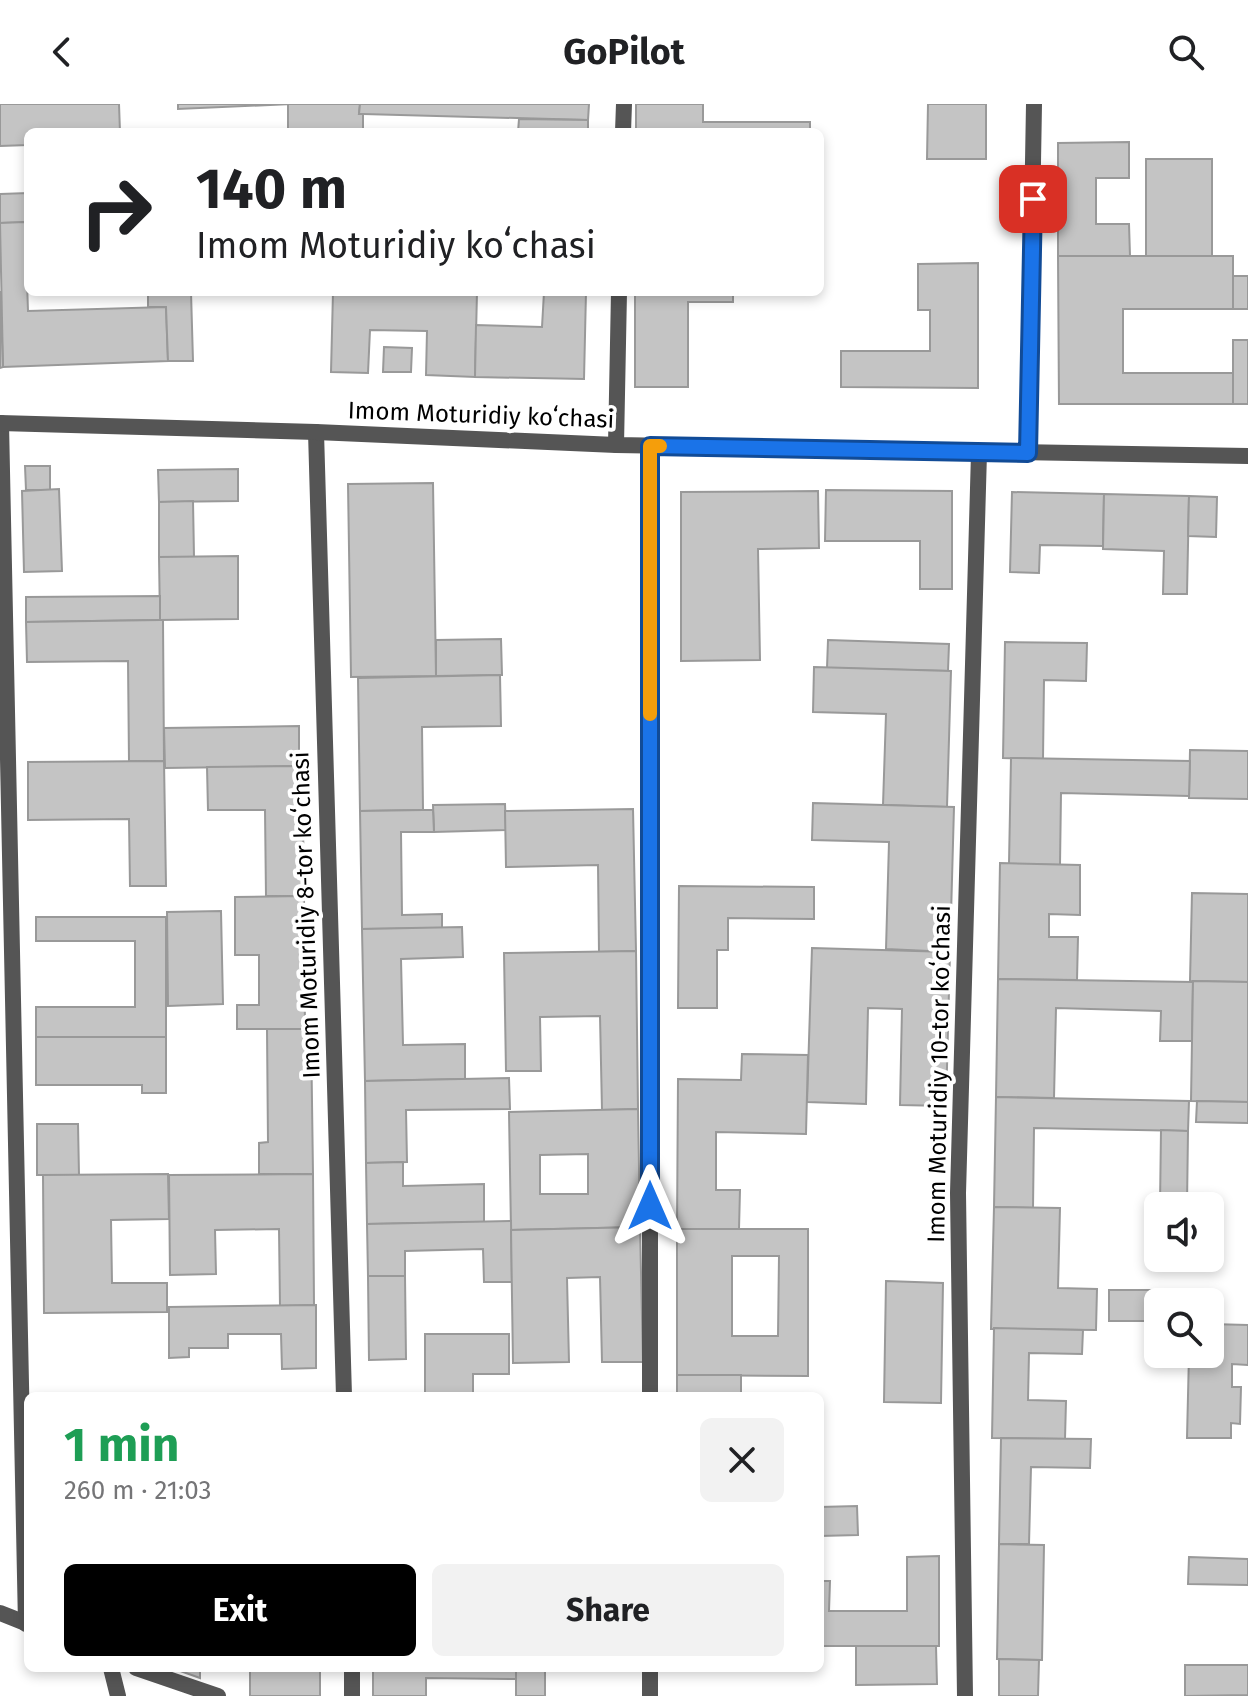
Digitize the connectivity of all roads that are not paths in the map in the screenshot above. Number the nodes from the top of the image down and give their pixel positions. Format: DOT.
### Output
graph roads {
  1 [pos="624,104"];
  2 [pos="1034,104"];
  3 [pos="623,128"];
  4 [pos="619,296"];
  5 [pos="0,423"];
  6 [pos="316,432"];
  7 [pos="616,445"];
  8 [pos="650,446"];
  9 [pos="979,453"];
  10 [pos="1028,453"];
  11 [pos="1248,456"];
  12 [pos="344,1392"];
  13 [pos="650,1392"];
  14 [pos="24,1491"];
  15 [pos="0,1613"];
  16 [pos="24,1623"];
  17 [pos="112,1672"];
  18 [pos="148,1672"];
  19 [pos="352,1672"];
  20 [pos="650,1672"];
  21 [pos="118,1696"];
  22 [pos="218,1696"];
  23 [pos="352,1696"];
  24 [pos="650,1696"];
  25 [pos="965,1696"];
  1 -- 3 [label="street"];
  2 -- 10 [label="street"];
  4 -- 7 [label="street"];
  5 -- 6 [label="street, Imom Moturidiy koʻchasi"];
  5 -- 14 [label="street"];
  6 -- 7 [label="street, Imom Moturidiy koʻchasi"];
  6 -- 12 [label="street, Imom Moturidiy 8-tor koʻchasi"];
  7 -- 8 [label="street, Imom Moturidiy koʻchasi"];
  8 -- 9 [label="street, Imom Moturidiy koʻchasi"];
  8 -- 13 [label="street"];
  9 -- 10 [label="street, Imom Moturidiy koʻchasi"];
  9 -- 25 [label="street, Imom Moturidiy 10-tor koʻchasi"];
  10 -- 11 [label="street, Imom Moturidiy koʻchasi"];
  15 -- 16 [label="street"];
  17 -- 21 [label="street"];
  18 -- 22 [label="street"];
  19 -- 23 [label="street"];
  20 -- 24 [label="street"];
}
